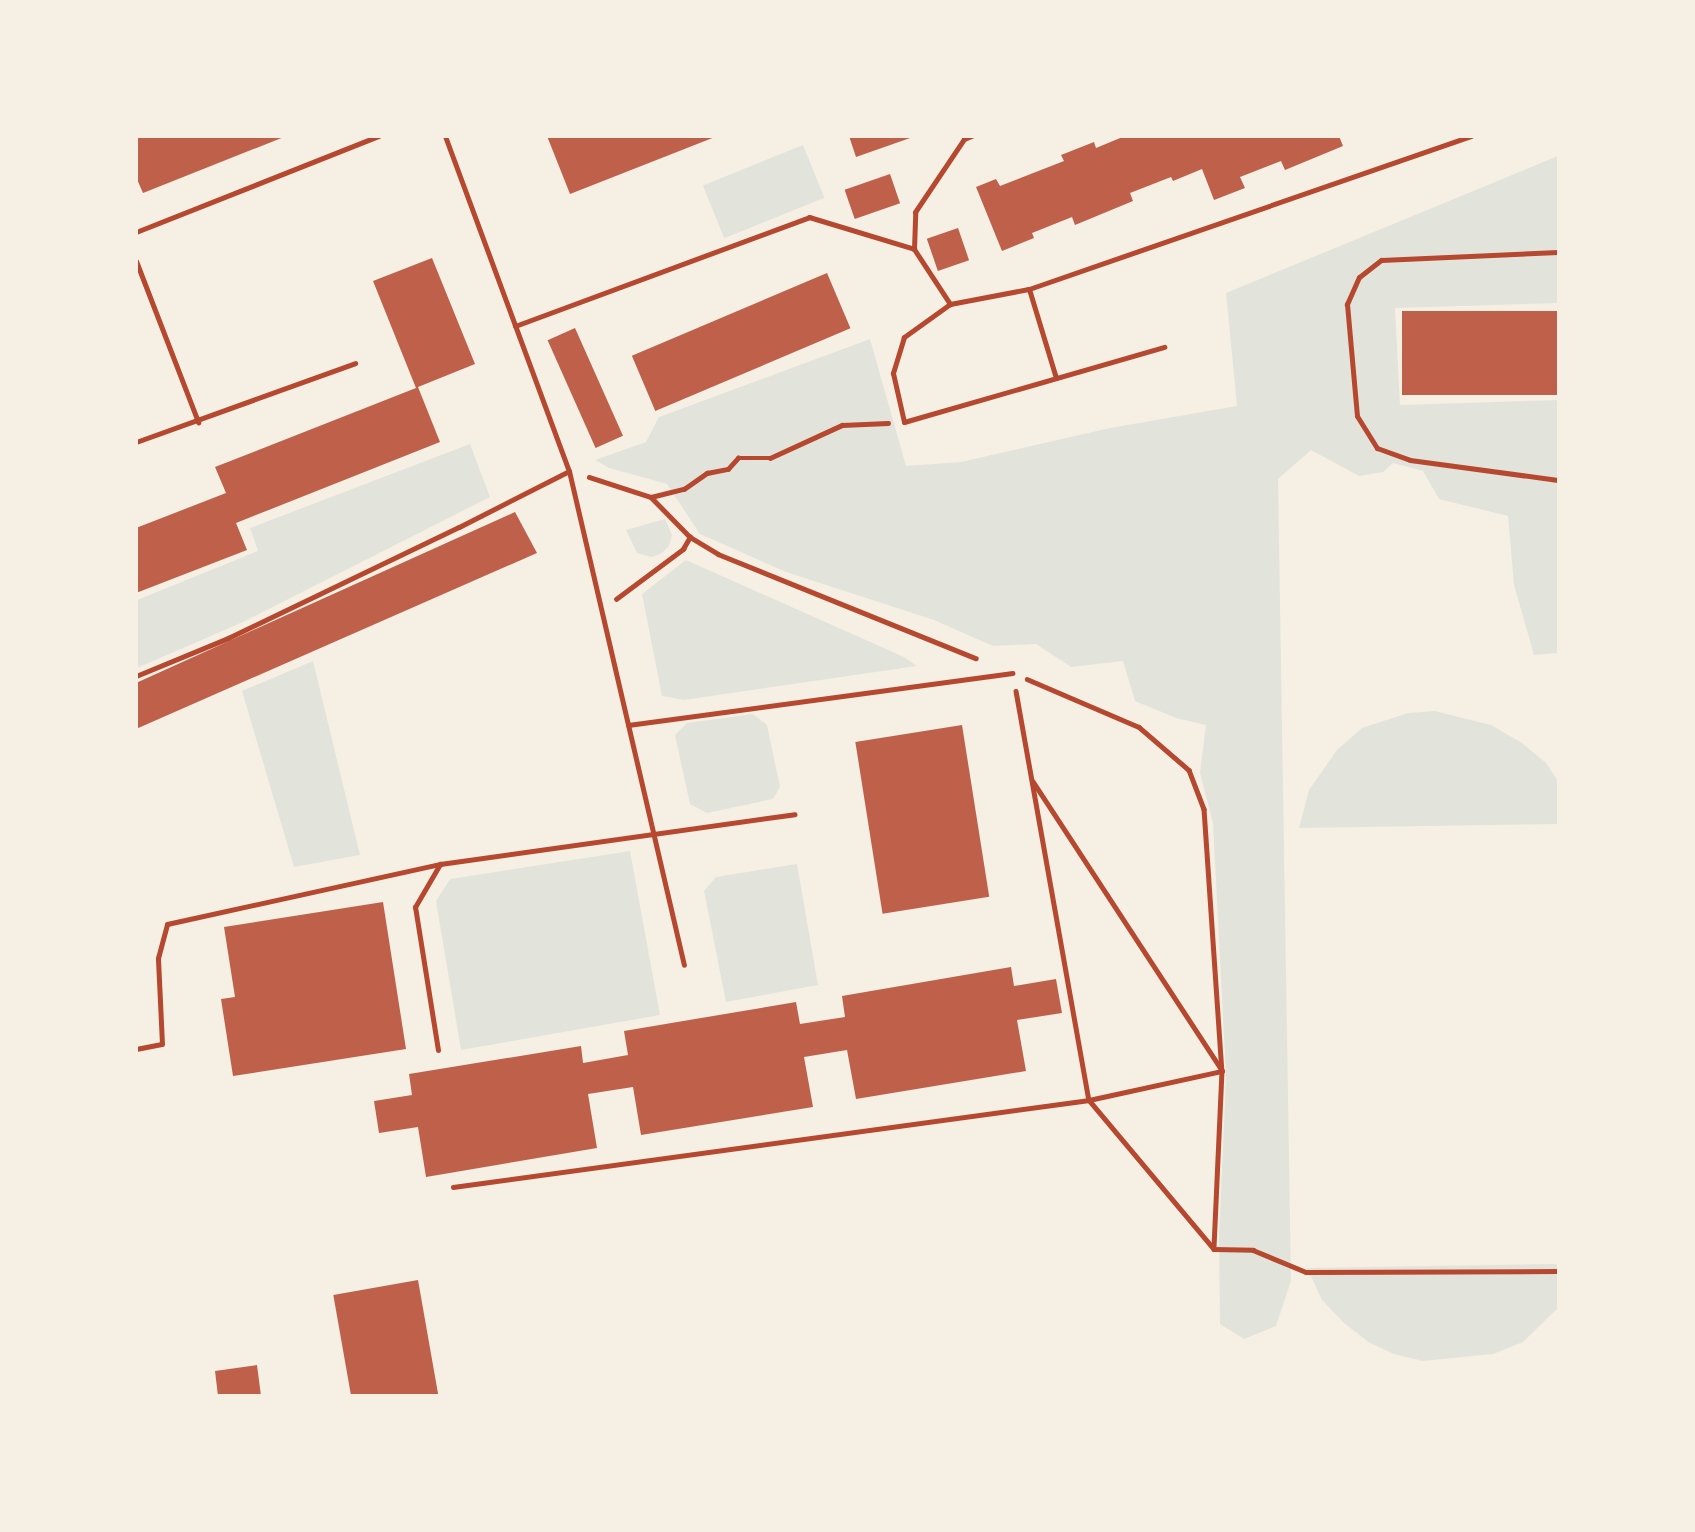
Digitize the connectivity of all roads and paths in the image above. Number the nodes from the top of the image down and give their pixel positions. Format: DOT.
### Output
graph roads {
  1 [pos="379,136"];
  2 [pos="445,136"];
  3 [pos="971,136"];
  4 [pos="1471,136"];
  5 [pos="136,232"];
  6 [pos="914,249"];
  7 [pos="1559,252"];
  8 [pos="136,261"];
  9 [pos="1029,289"];
  10 [pos="950,304"];
  11 [pos="515,326"];
  12 [pos="1164,347"];
  13 [pos="355,363"];
  14 [pos="1056,378"];
  15 [pos="198,422"];
  16 [pos="904,422"];
  17 [pos="136,442"];
  18 [pos="569,471"];
  19 [pos="1559,480"];
  20 [pos="652,497"];
  21 [pos="690,537"];
  22 [pos="603,609"];
  23 [pos="1013,673"];
  24 [pos="136,676"];
  25 [pos="628,725"];
  26 [pos="1033,782"];
  27 [pos="794,814"];
  28 [pos="653,835"];
  29 [pos="440,864"];
  30 [pos="684,965"];
  31 [pos="136,1049"];
  32 [pos="438,1050"];
  33 [pos="1222,1071"];
  34 [pos="1089,1100"];
  35 [pos="453,1187"];
  36 [pos="1214,1249"];
  37 [pos="1559,1271"];
  1 -- 5 [label="lane"];
  2 -- 11 [label="lane"];
  3 -- 6 [label="lane"];
  4 -- 9 [label="lane"];
  6 -- 10 [label="lane"];
  6 -- 11 [label="lane"];
  7 -- 19 [label="lane"];
  8 -- 15 [label="lane"];
  9 -- 10 [label="lane"];
  9 -- 14 [label="lane"];
  10 -- 16 [label="lane"];
  11 -- 18 [label="lane"];
  12 -- 14 [label="lane"];
  13 -- 15 [label="lane"];
  14 -- 16 [label="lane"];
  15 -- 17 [label="lane"];
  16 -- 20 [label="path"];
  18 -- 20 [label="path"];
  18 -- 22 [label="lane"];
  18 -- 24 [label="lane"];
  20 -- 21 [label="path"];
  21 -- 22 [label="path"];
  21 -- 23 [label="path"];
  22 -- 25 [label="lane"];
  23 -- 25 [label="lane"];
  23 -- 26 [label="path"];
  23 -- 33 [label="path"];
  25 -- 28 [label="lane"];
  26 -- 33 [label="path"];
  26 -- 34 [label="path"];
  27 -- 28 [label="lane"];
  28 -- 29 [label="lane"];
  28 -- 30 [label="lane"];
  29 -- 31 [label="lane"];
  29 -- 32 [label="lane"];
  33 -- 34 [label="path"];
  33 -- 36 [label="path"];
  34 -- 35 [label="path"];
  34 -- 36 [label="path"];
  36 -- 37 [label="path"];
}
